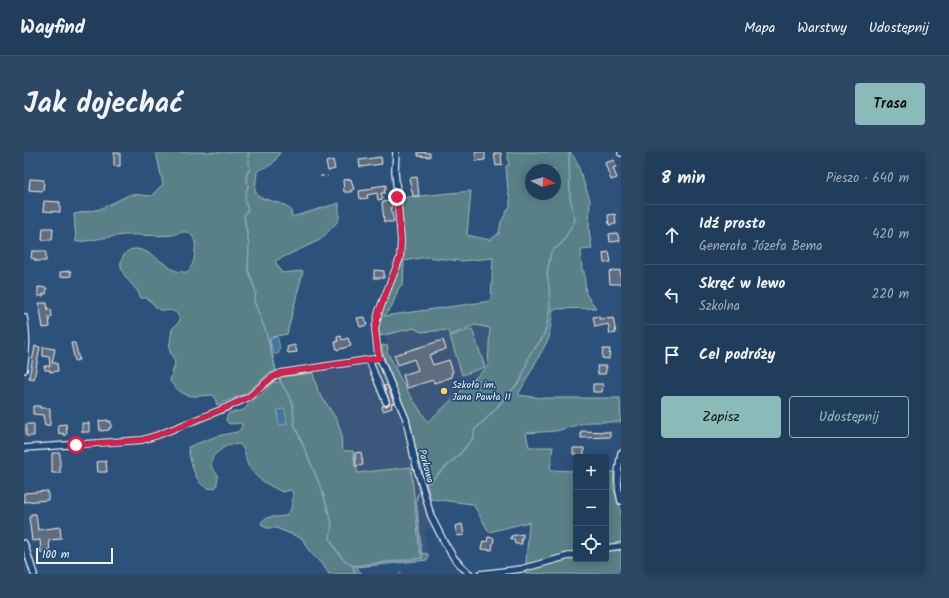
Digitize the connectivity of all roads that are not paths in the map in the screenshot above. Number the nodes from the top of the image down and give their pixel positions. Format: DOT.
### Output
graph roads {
  1 [pos="396,152"];
  2 [pos="24,317"];
  3 [pos="379,356"];
  4 [pos="369,360"];
  5 [pos="24,370"];
  6 [pos="386,402"];
  7 [pos="24,448"];
  8 [pos="621,452"];
  9 [pos="621,501"];
  10 [pos="24,543"];
  11 [pos="621,546"];
  12 [pos="609,548"];
  13 [pos="573,555"];
  14 [pos="34,574"];
  15 [pos="470,574"];
  16 [pos="480,574"];
  1 -- 3 [label="street, Parkowa"];
  2 -- 5 [label="street"];
  3 -- 4 [label="street"];
  3 -- 15 [label="street, Parkowa"];
  4 -- 6 [label="street"];
  4 -- 7 [label="street"];
  8 -- 9 [label="street"];
  10 -- 14 [label="street"];
  11 -- 12 [label="street"];
  13 -- 16 [label="street"];
}
